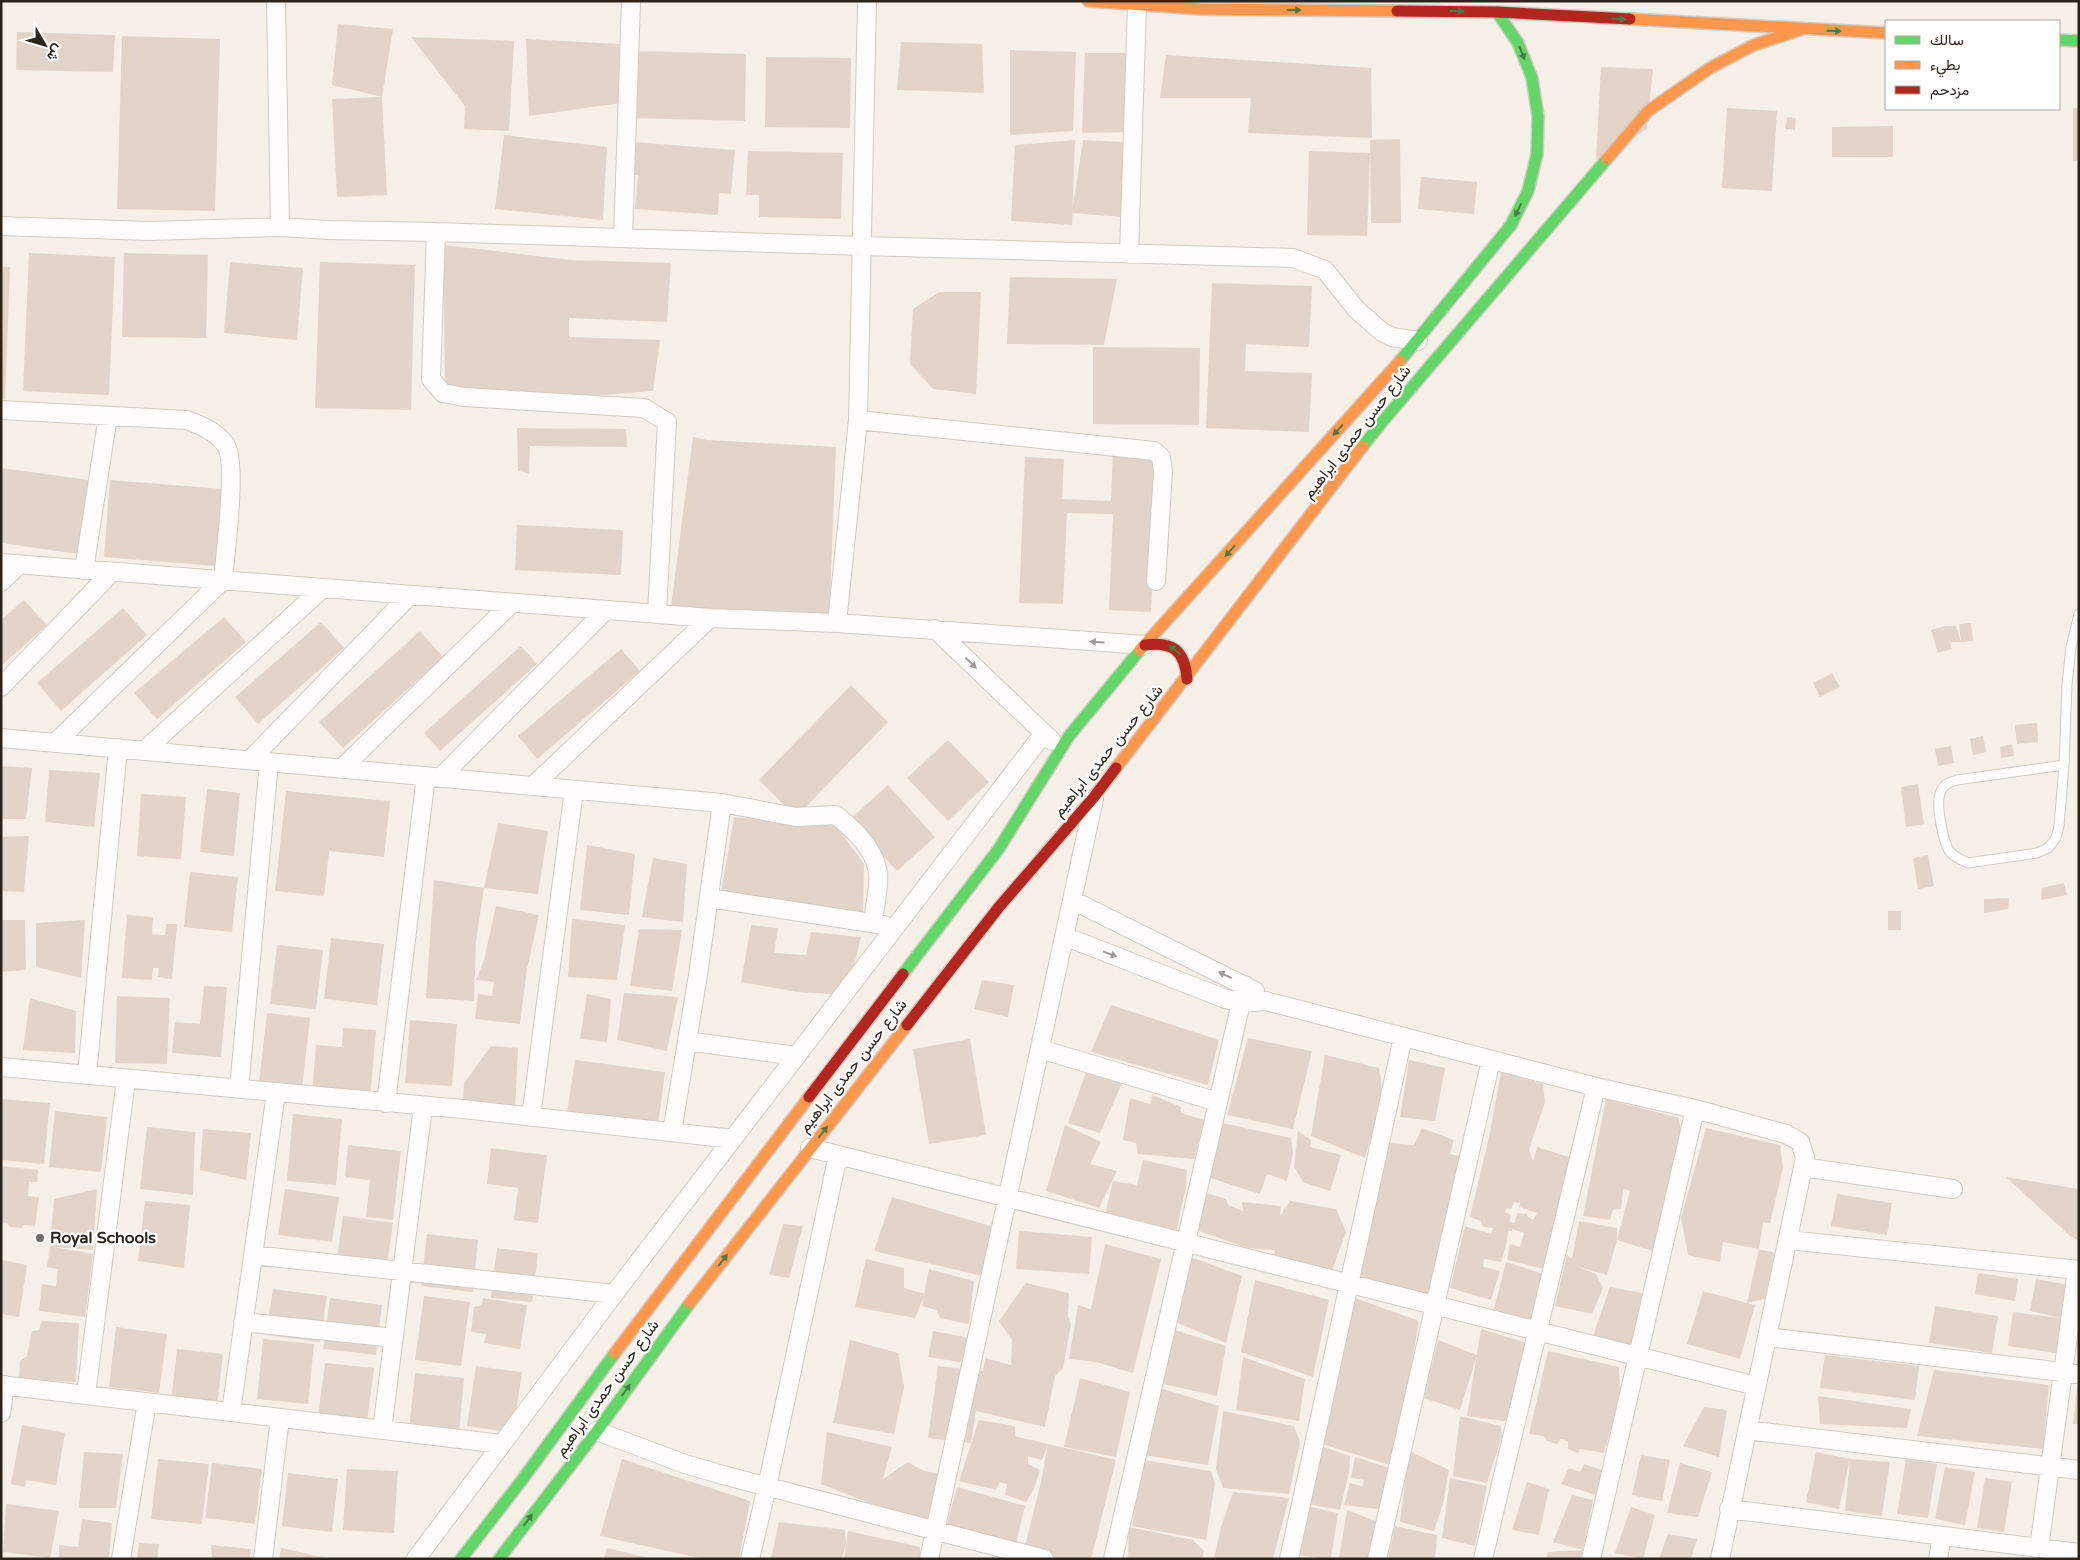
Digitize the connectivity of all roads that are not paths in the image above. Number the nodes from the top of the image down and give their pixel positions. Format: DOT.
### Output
graph roads {
  1 [pos="276,1"];
  2 [pos="631,1"];
  3 [pos="867,1"];
  4 [pos="1088,1"];
  5 [pos="1213,1"];
  6 [pos="1137,5"];
  7 [pos="1352,6"];
  8 [pos="1200,9"];
  9 [pos="1496,12"];
  10 [pos="1801,29"];
  11 [pos="1885,33"];
  12 [pos="2060,40"];
  13 [pos="2079,41"];
  14 [pos="1,226"];
  15 [pos="280,227"];
  16 [pos="436,232"];
  17 [pos="623,238"];
  18 [pos="862,246"];
  19 [pos="1129,254"];
  20 [pos="1418,341"];
  21 [pos="1,410"];
  22 [pos="1372,412"];
  23 [pos="108,416"];
  24 [pos="858,420"];
  25 [pos="1,563"];
  26 [pos="19,565"];
  27 [pos="84,570"];
  28 [pos="112,572"];
  29 [pos="224,580"];
  30 [pos="1156,581"];
  31 [pos="1,582"];
  32 [pos="323,588"];
  33 [pos="410,595"];
  34 [pos="512,603"];
  35 [pos="606,610"];
  36 [pos="658,614"];
  37 [pos="2079,614"];
  38 [pos="710,618"];
  39 [pos="837,623"];
  40 [pos="935,630"];
  41 [pos="1145,645"];
  42 [pos="1187,679"];
  43 [pos="1,687"];
  44 [pos="1044,733"];
  45 [pos="1,738"];
  46 [pos="55,742"];
  47 [pos="118,748"];
  48 [pos="1060,749"];
  49 [pos="144,751"];
  50 [pos="250,760"];
  51 [pos="269,762"];
  52 [pos="2064,765"];
  53 [pos="341,769"];
  54 [pos="433,777"];
  55 [pos="533,786"];
  56 [pos="574,790"];
  57 [pos="1094,797"];
  58 [pos="722,803"];
  59 [pos="710,898"];
  60 [pos="1072,900"];
  61 [pos="873,923"];
  62 [pos="896,926"];
  63 [pos="1064,936"];
  64 [pos="1245,985"];
  65 [pos="1266,1001"];
  66 [pos="1241,1003"];
  67 [pos="1404,1037"];
  68 [pos="687,1041"];
  69 [pos="1040,1049"];
  70 [pos="796,1056"];
  71 [pos="1491,1060"];
  72 [pos="1,1067"];
  73 [pos="87,1075"];
  74 [pos="126,1079"];
  75 [pos="1596,1087"];
  76 [pos="239,1089"];
  77 [pos="276,1093"];
  78 [pos="1218,1102"];
  79 [pos="386,1103"];
  80 [pos="423,1107"];
  81 [pos="1695,1109"];
  82 [pos="531,1117"];
  83 [pos="672,1132"];
  84 [pos="733,1139"];
  85 [pos="810,1148"];
  86 [pos="838,1155"];
  87 [pos="1803,1167"];
  88 [pos="1953,1188"];
  89 [pos="1008,1199"];
  90 [pos="1788,1240"];
  91 [pos="1186,1243"];
  92 [pos="253,1255"];
  93 [pos="402,1270"];
  94 [pos="2078,1270"];
  95 [pos="1349,1284"];
  96 [pos="614,1294"];
  97 [pos="1435,1306"];
  98 [pos="243,1322"];
  99 [pos="1538,1331"];
  100 [pos="1768,1337"];
  101 [pos="394,1338"];
  102 [pos="1638,1356"];
  103 [pos="2071,1373"];
  104 [pos="3,1385"];
  105 [pos="1756,1386"];
  106 [pos="86,1395"];
  107 [pos="148,1402"];
  108 [pos="231,1412"];
  109 [pos="1,1413"];
  110 [pos="280,1418"];
  111 [pos="382,1430"];
  112 [pos="1747,1430"];
  113 [pos="597,1431"];
  114 [pos="502,1444"];
  115 [pos="2051,1466"];
  116 [pos="2079,1470"];
  117 [pos="767,1487"];
  118 [pos="1729,1509"];
  119 [pos="936,1531"];
  120 [pos="1942,1536"];
  121 [pos="2039,1548"];
  122 [pos="2079,1553"];
  123 [pos="121,1559"];
  124 [pos="263,1559"];
  125 [pos="416,1559"];
  126 [pos="461,1559"];
  127 [pos="499,1559"];
  128 [pos="750,1559"];
  129 [pos="930,1559"];
  130 [pos="1044,1559"];
  131 [pos="1113,1559"];
  132 [pos="1289,1559"];
  133 [pos="1377,1559"];
  134 [pos="1483,1559"];
  135 [pos="1591,1559"];
  136 [pos="1720,1559"];
  137 [pos="1938,1559"];
  1 -- 15 [label="street"];
  2 -- 17 [label="street"];
  3 -- 18 [label="street"];
  4 -- 6 [label="main road"];
  5 -- 8 [label="main road"];
  6 -- 8 [label="main road"];
  6 -- 19 [label="street"];
  8 -- 7 [label="main road, one-way"];
  7 -- 9 [label="main road, one-way"];
  9 -- 10 [label="main road, one-way"];
  9 -- 20 [label="main road, شارع حسن حمدى ابراهيم, one-way"];
  10 -- 11 [label="main road, one-way"];
  10 -- 22 [label="main road, شارع حسن حمدى ابراهيم"];
  12 -- 13 [label="main road"];
  14 -- 15 [label="street"];
  15 -- 16 [label="street"];
  16 -- 17 [label="street"];
  16 -- 36 [label="street"];
  17 -- 18 [label="street"];
  18 -- 19 [label="street"];
  18 -- 24 [label="street"];
  19 -- 20 [label="street"];
  20 -- 22 [label="main road, شارع حسن حمدى ابراهيم"];
  21 -- 23 [label="street"];
  22 -- 41 [label="main road, شارع حسن حمدى ابراهيم, one-way"];
  22 -- 42 [label="main road, شارع حسن حمدى ابراهيم"];
  23 -- 27 [label="street"];
  23 -- 29 [label="street"];
  24 -- 30 [label="street"];
  24 -- 39 [label="street"];
  25 -- 26 [label="street"];
  26 -- 27 [label="street"];
  26 -- 31 [label="street"];
  27 -- 28 [label="street"];
  28 -- 29 [label="street"];
  28 -- 43 [label="street"];
  29 -- 32 [label="street"];
  29 -- 46 [label="street"];
  32 -- 33 [label="street"];
  32 -- 49 [label="street"];
  33 -- 34 [label="street"];
  33 -- 50 [label="street"];
  34 -- 35 [label="street"];
  34 -- 53 [label="street"];
  35 -- 36 [label="street"];
  35 -- 54 [label="street"];
  36 -- 38 [label="street"];
  37 -- 52 [label="lane"];
  38 -- 39 [label="street"];
  38 -- 55 [label="street"];
  39 -- 40 [label="street"];
  41 -- 40 [label="street, one-way"];
  40 -- 44 [label="street, one-way"];
  42 -- 41 [label="main road, one-way"];
  41 -- 48 [label="main road, شارع حسن حمدى ابراهيم"];
  42 -- 57 [label="main road, شارع حسن حمدى ابراهيم"];
  44 -- 48 [label="street"];
  44 -- 62 [label="street"];
  45 -- 46 [label="street"];
  46 -- 47 [label="street"];
  47 -- 49 [label="street"];
  47 -- 73 [label="street"];
  48 -- 126 [label="main road, شارع حسن حمدى ابراهيم"];
  49 -- 50 [label="street"];
  50 -- 51 [label="street"];
  51 -- 53 [label="street"];
  51 -- 76 [label="street"];
  52 -- 52 [label="lane"];
  53 -- 54 [label="street"];
  54 -- 55 [label="street"];
  54 -- 79 [label="street"];
  55 -- 56 [label="street"];
  56 -- 58 [label="street"];
  56 -- 82 [label="street"];
  57 -- 60 [label="street"];
  85 -- 57 [label="main road, شارع حسن حمدى ابراهيم, one-way"];
  58 -- 59 [label="street"];
  58 -- 61 [label="street"];
  59 -- 61 [label="street"];
  59 -- 68 [label="street"];
  60 -- 63 [label="street"];
  64 -- 60 [label="street, one-way"];
  61 -- 62 [label="street"];
  62 -- 70 [label="street"];
  63 -- 66 [label="street, one-way"];
  63 -- 69 [label="street"];
  64 -- 65 [label="street"];
  64 -- 66 [label="street"];
  65 -- 66 [label="street"];
  65 -- 67 [label="street"];
  66 -- 78 [label="street"];
  67 -- 71 [label="street"];
  67 -- 95 [label="street"];
  68 -- 70 [label="street"];
  68 -- 83 [label="street"];
  69 -- 78 [label="street"];
  69 -- 89 [label="street"];
  70 -- 84 [label="street"];
  71 -- 75 [label="street"];
  71 -- 97 [label="street"];
  72 -- 73 [label="street"];
  73 -- 74 [label="street"];
  74 -- 76 [label="street"];
  74 -- 106 [label="street"];
  75 -- 81 [label="street"];
  75 -- 99 [label="street"];
  76 -- 77 [label="street"];
  77 -- 79 [label="street"];
  77 -- 92 [label="street"];
  78 -- 91 [label="street"];
  79 -- 80 [label="street"];
  80 -- 82 [label="street"];
  80 -- 93 [label="street"];
  81 -- 87 [label="street"];
  81 -- 102 [label="street"];
  82 -- 83 [label="street"];
  83 -- 84 [label="street"];
  84 -- 96 [label="street"];
  85 -- 86 [label="street"];
  113 -- 85 [label="main road, شارع حسن حمدى ابراهيم, one-way"];
  86 -- 89 [label="street"];
  86 -- 117 [label="street"];
  87 -- 88 [label="street"];
  87 -- 90 [label="street"];
  89 -- 91 [label="street"];
  89 -- 119 [label="street"];
  90 -- 94 [label="street"];
  90 -- 100 [label="street"];
  91 -- 95 [label="street"];
  91 -- 131 [label="street"];
  92 -- 93 [label="street"];
  92 -- 98 [label="street"];
  93 -- 96 [label="street"];
  93 -- 101 [label="street"];
  94 -- 103 [label="street"];
  95 -- 97 [label="street"];
  95 -- 132 [label="street"];
  96 -- 114 [label="street"];
  97 -- 99 [label="street"];
  97 -- 133 [label="street"];
  98 -- 101 [label="street"];
  98 -- 108 [label="street"];
  99 -- 102 [label="street"];
  99 -- 134 [label="street"];
  100 -- 103 [label="street"];
  100 -- 105 [label="street"];
  101 -- 111 [label="street"];
  102 -- 105 [label="street"];
  102 -- 135 [label="street"];
  103 -- 115 [label="street"];
  104 -- 106 [label="street"];
  104 -- 109 [label="street"];
  105 -- 112 [label="street"];
  106 -- 107 [label="street"];
  107 -- 108 [label="street"];
  107 -- 123 [label="street"];
  108 -- 110 [label="street"];
  110 -- 111 [label="street"];
  110 -- 124 [label="street"];
  111 -- 114 [label="street"];
  112 -- 115 [label="street"];
  112 -- 118 [label="street"];
  113 -- 117 [label="street"];
  127 -- 113 [label="main road, شارع حسن حمدى ابراهيم, one-way"];
  114 -- 125 [label="street"];
  115 -- 116 [label="street"];
  115 -- 121 [label="street"];
  117 -- 119 [label="street"];
  117 -- 128 [label="street"];
  118 -- 120 [label="street"];
  118 -- 136 [label="street"];
  119 -- 129 [label="street"];
  119 -- 130 [label="street"];
  120 -- 121 [label="street"];
  120 -- 137 [label="street"];
  121 -- 122 [label="street"];
}
